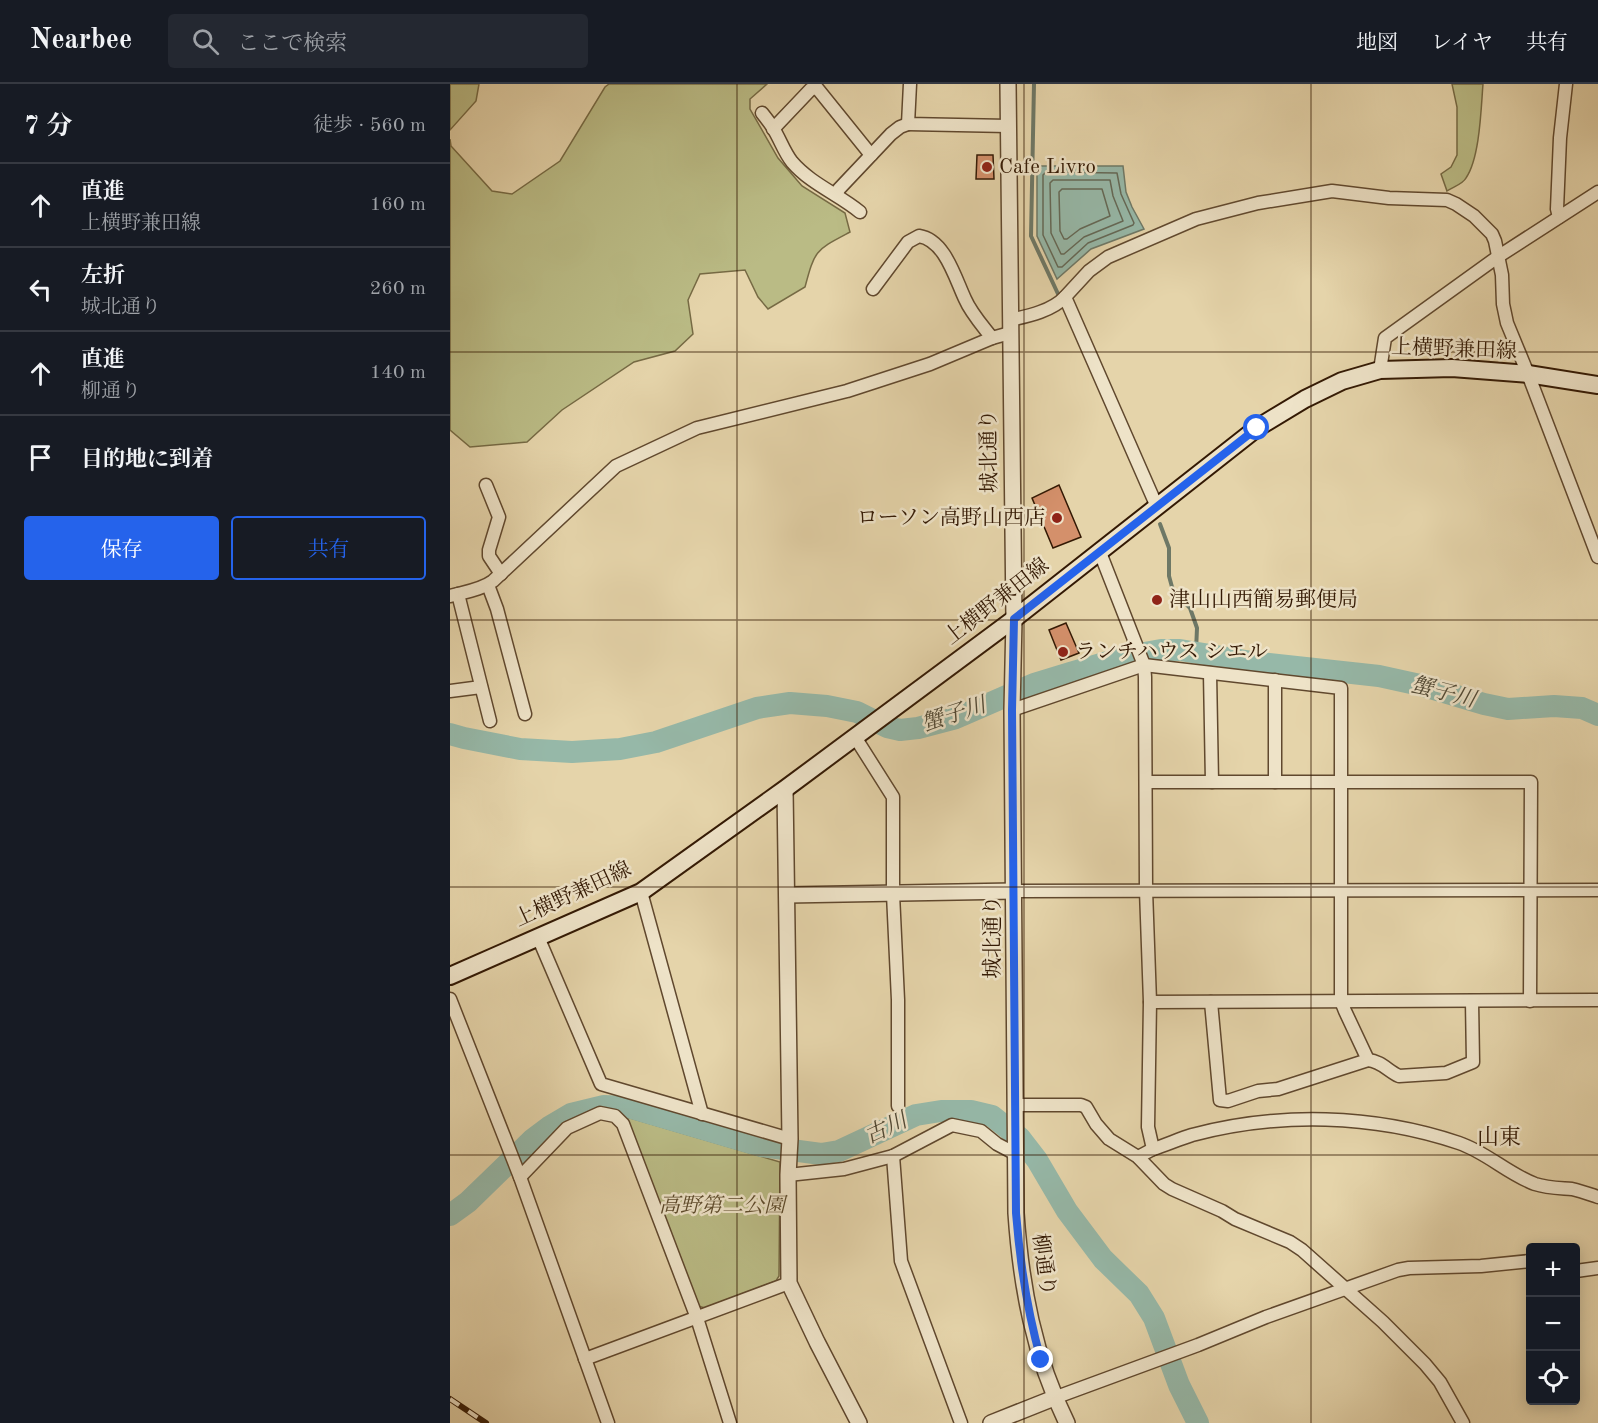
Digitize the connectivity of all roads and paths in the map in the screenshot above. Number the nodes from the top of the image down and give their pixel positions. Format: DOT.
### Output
graph roads {
  1 [pos="910,84"];
  2 [pos="1008,84"];
  3 [pos="1566,84"];
  4 [pos="762,113"];
  5 [pos="908,124"];
  6 [pos="1008,126"];
  7 [pos="773,129"];
  8 [pos="871,155"];
  9 [pos="1598,192"];
  10 [pos="836,195"];
  11 [pos="860,212"];
  12 [pos="1559,217"];
  13 [pos="1498,256"];
  14 [pos="873,289"];
  15 [pos="1065,297"];
  16 [pos="1010,327"];
  17 [pos="992,338"];
  18 [pos="1380,370"];
  19 [pos="1528,374"];
  20 [pos="1598,385"];
  21 [pos="486,485"];
  22 [pos="1158,505"];
  23 [pos="1099,550"];
  24 [pos="1598,557"];
  25 [pos="501,574"];
  26 [pos="488,585"];
  27 [pos="454,595"];
  28 [pos="1014,619"];
  29 [pos="1144,665"];
  30 [pos="1210,673"];
  31 [pos="1275,680"];
  32 [pos="481,687"];
  33 [pos="450,691"];
  34 [pos="1012,707"];
  35 [pos="525,714"];
  36 [pos="490,721"];
  37 [pos="861,732"];
  38 [pos="1146,782"];
  39 [pos="1212,782"];
  40 [pos="1275,782"];
  41 [pos="1342,782"];
  42 [pos="785,789"];
  43 [pos="1146,890"];
  44 [pos="1342,890"];
  45 [pos="1531,890"];
  46 [pos="1598,890"];
  47 [pos="1014,891"];
  48 [pos="640,892"];
  49 [pos="893,894"];
  50 [pos="787,895"];
  51 [pos="538,936"];
  52 [pos="450,976"];
  53 [pos="450,999"];
  54 [pos="1598,1000"];
  55 [pos="1341,1001"];
  56 [pos="1472,1001"];
  57 [pos="1530,1001"];
  58 [pos="1150,1002"];
  59 [pos="1211,1002"];
  60 [pos="1368,1060"];
  61 [pos="898,1106"];
  62 [pos="1014,1108"];
  63 [pos="702,1114"];
  64 [pos="790,1139"];
  65 [pos="1153,1149"];
  66 [pos="1016,1153"];
  67 [pos="893,1156"];
  68 [pos="1138,1157"];
  69 [pos="788,1174"];
  70 [pos="519,1177"];
  71 [pos="1598,1197"];
  72 [pos="1526,1261"];
  73 [pos="1598,1268"];
  74 [pos="1580,1270"];
  75 [pos="789,1283"];
  76 [pos="1345,1289"];
  77 [pos="697,1318"];
  78 [pos="585,1359"];
  79 [pos="1054,1398"];
  80 [pos="608,1423"];
  81 [pos="730,1423"];
  82 [pos="859,1423"];
  83 [pos="961,1423"];
  84 [pos="991,1423"];
  85 [pos="1067,1423"];
  86 [pos="1463,1423"];
  1 -- 5 [label="street"];
  2 -- 6 [label="street, 城北通り"];
  3 -- 12 [label="street"];
  4 -- 7 [label="street"];
  5 -- 6 [label="street"];
  5 -- 8 [label="street"];
  6 -- 16 [label="street, 城北通り"];
  7 -- 8 [label="street"];
  7 -- 10 [label="street"];
  8 -- 10 [label="street"];
  9 -- 12 [label="street"];
  10 -- 11 [label="street"];
  12 -- 13 [label="street"];
  13 -- 15 [label="street"];
  13 -- 18 [label="street"];
  13 -- 19 [label="street"];
  14 -- 17 [label="street"];
  15 -- 16 [label="street"];
  15 -- 22 [label="street"];
  16 -- 17 [label="street"];
  16 -- 28 [label="street, 城北通り"];
  17 -- 25 [label="street"];
  18 -- 19 [label="main road, 上横野兼田線"];
  18 -- 22 [label="main road, 上横野兼田線"];
  19 -- 20 [label="main road, 上横野兼田線"];
  19 -- 24 [label="street"];
  21 -- 25 [label="street"];
  22 -- 23 [label="main road, 上横野兼田線"];
  23 -- 28 [label="main road, 上横野兼田線"];
  23 -- 29 [label="street"];
  25 -- 26 [label="street"];
  26 -- 27 [label="street"];
  26 -- 35 [label="street"];
  27 -- 32 [label="street"];
  28 -- 34 [label="street, 城北通り"];
  28 -- 37 [label="main road, 上横野兼田線"];
  29 -- 30 [label="street"];
  29 -- 34 [label="street"];
  29 -- 38 [label="street"];
  30 -- 31 [label="street"];
  30 -- 39 [label="street"];
  31 -- 40 [label="street"];
  31 -- 41 [label="street"];
  32 -- 33 [label="street"];
  32 -- 36 [label="street"];
  34 -- 47 [label="street, 城北通り"];
  37 -- 42 [label="main road, 上横野兼田線"];
  37 -- 49 [label="street"];
  38 -- 39 [label="street"];
  38 -- 43 [label="street"];
  39 -- 40 [label="street"];
  40 -- 41 [label="street"];
  41 -- 44 [label="street"];
  41 -- 45 [label="street"];
  42 -- 48 [label="main road, 上横野兼田線"];
  42 -- 50 [label="street"];
  43 -- 44 [label="street"];
  43 -- 47 [label="street"];
  43 -- 58 [label="street"];
  44 -- 45 [label="street"];
  44 -- 55 [label="street"];
  45 -- 46 [label="street"];
  45 -- 57 [label="street"];
  47 -- 49 [label="street"];
  47 -- 62 [label="street, 城北通り"];
  48 -- 51 [label="main road, 上横野兼田線"];
  48 -- 63 [label="street"];
  49 -- 50 [label="street"];
  49 -- 61 [label="street"];
  50 -- 64 [label="street"];
  51 -- 52 [label="main road, 上横野兼田線"];
  51 -- 63 [label="street"];
  53 -- 70 [label="street"];
  54 -- 57 [label="street"];
  55 -- 56 [label="street"];
  55 -- 59 [label="street"];
  55 -- 60 [label="street"];
  56 -- 57 [label="street"];
  56 -- 60 [label="street"];
  58 -- 59 [label="street"];
  58 -- 65 [label="street"];
  59 -- 60 [label="street"];
  62 -- 66 [label="street, 柳通り"];
  62 -- 68 [label="street"];
  63 -- 64 [label="street"];
  64 -- 69 [label="street"];
  65 -- 68 [label="street"];
  65 -- 71 [label="street"];
  66 -- 67 [label="street"];
  66 -- 79 [label="street, 柳通り"];
  67 -- 69 [label="street"];
  67 -- 83 [label="street"];
  68 -- 76 [label="street"];
  69 -- 75 [label="street"];
  70 -- 77 [label="street"];
  70 -- 78 [label="street"];
  72 -- 76 [label="street"];
  73 -- 74 [label="street"];
  75 -- 77 [label="street"];
  75 -- 82 [label="street"];
  76 -- 79 [label="street"];
  76 -- 86 [label="street"];
  77 -- 78 [label="street"];
  77 -- 81 [label="street"];
  78 -- 80 [label="street"];
  79 -- 84 [label="street"];
  79 -- 85 [label="street, 柳通り"];
}
